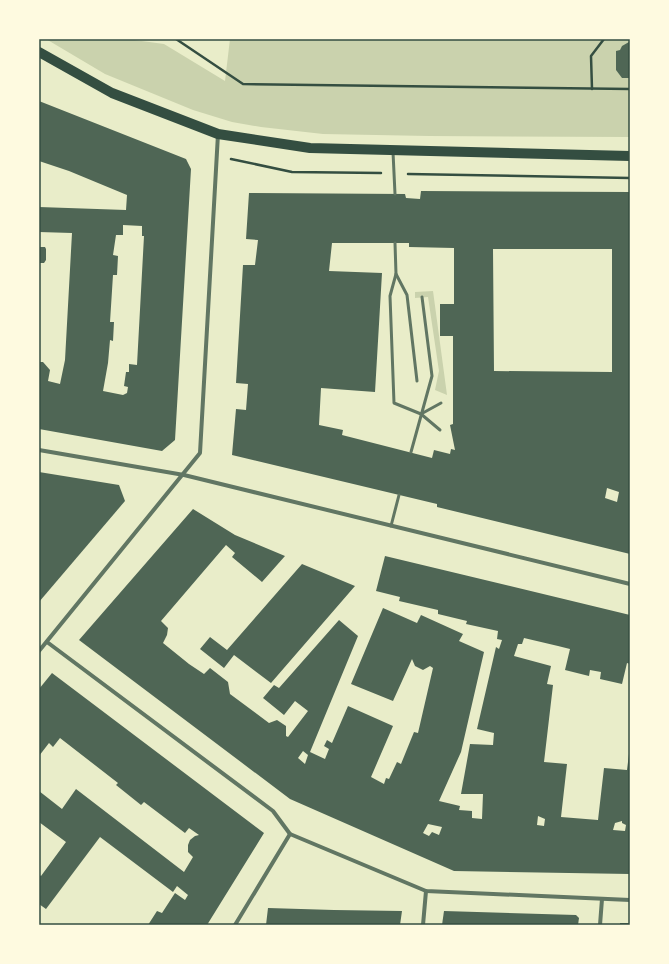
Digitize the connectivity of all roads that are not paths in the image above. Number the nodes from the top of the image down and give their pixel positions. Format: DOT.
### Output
graph roads {
  1 [pos="39,52"];
  2 [pos="218,134"];
  3 [pos="393,150"];
  4 [pos="630,156"];
  5 [pos="395,194"];
  6 [pos="396,243"];
  7 [pos="396,274"];
  8 [pos="422,297"];
  9 [pos="417,381"];
  10 [pos="441,403"];
  11 [pos="422,414"];
  12 [pos="440,430"];
  13 [pos="39,450"];
  14 [pos="411,452"];
  15 [pos="184,475"];
  16 [pos="399,495"];
  17 [pos="392,526"];
  18 [pos="630,584"];
  19 [pos="47,642"];
  20 [pos="39,651"];
  21 [pos="290,834"];
  22 [pos="426,891"];
  23 [pos="602,899"];
  24 [pos="630,900"];
  25 [pos="235,925"];
  26 [pos="423,925"];
  27 [pos="600,925"];
  1 -- 2 [label="main road"];
  2 -- 3 [label="main road"];
  2 -- 15 [label="street"];
  3 -- 4 [label="main road"];
  3 -- 5 [label="lane"];
  6 -- 7 [label="lane"];
  7 -- 9 [label="lane"];
  7 -- 11 [label="lane"];
  8 -- 11 [label="lane"];
  10 -- 11 [label="lane"];
  11 -- 12 [label="lane"];
  11 -- 14 [label="lane"];
  13 -- 15 [label="street"];
  15 -- 17 [label="street"];
  15 -- 19 [label="street"];
  16 -- 17 [label="lane"];
  17 -- 18 [label="street"];
  19 -- 20 [label="street"];
  19 -- 21 [label="street"];
  21 -- 22 [label="street"];
  21 -- 25 [label="street"];
  22 -- 23 [label="street"];
  22 -- 26 [label="street"];
  23 -- 24 [label="street"];
  23 -- 27 [label="street"];
}
